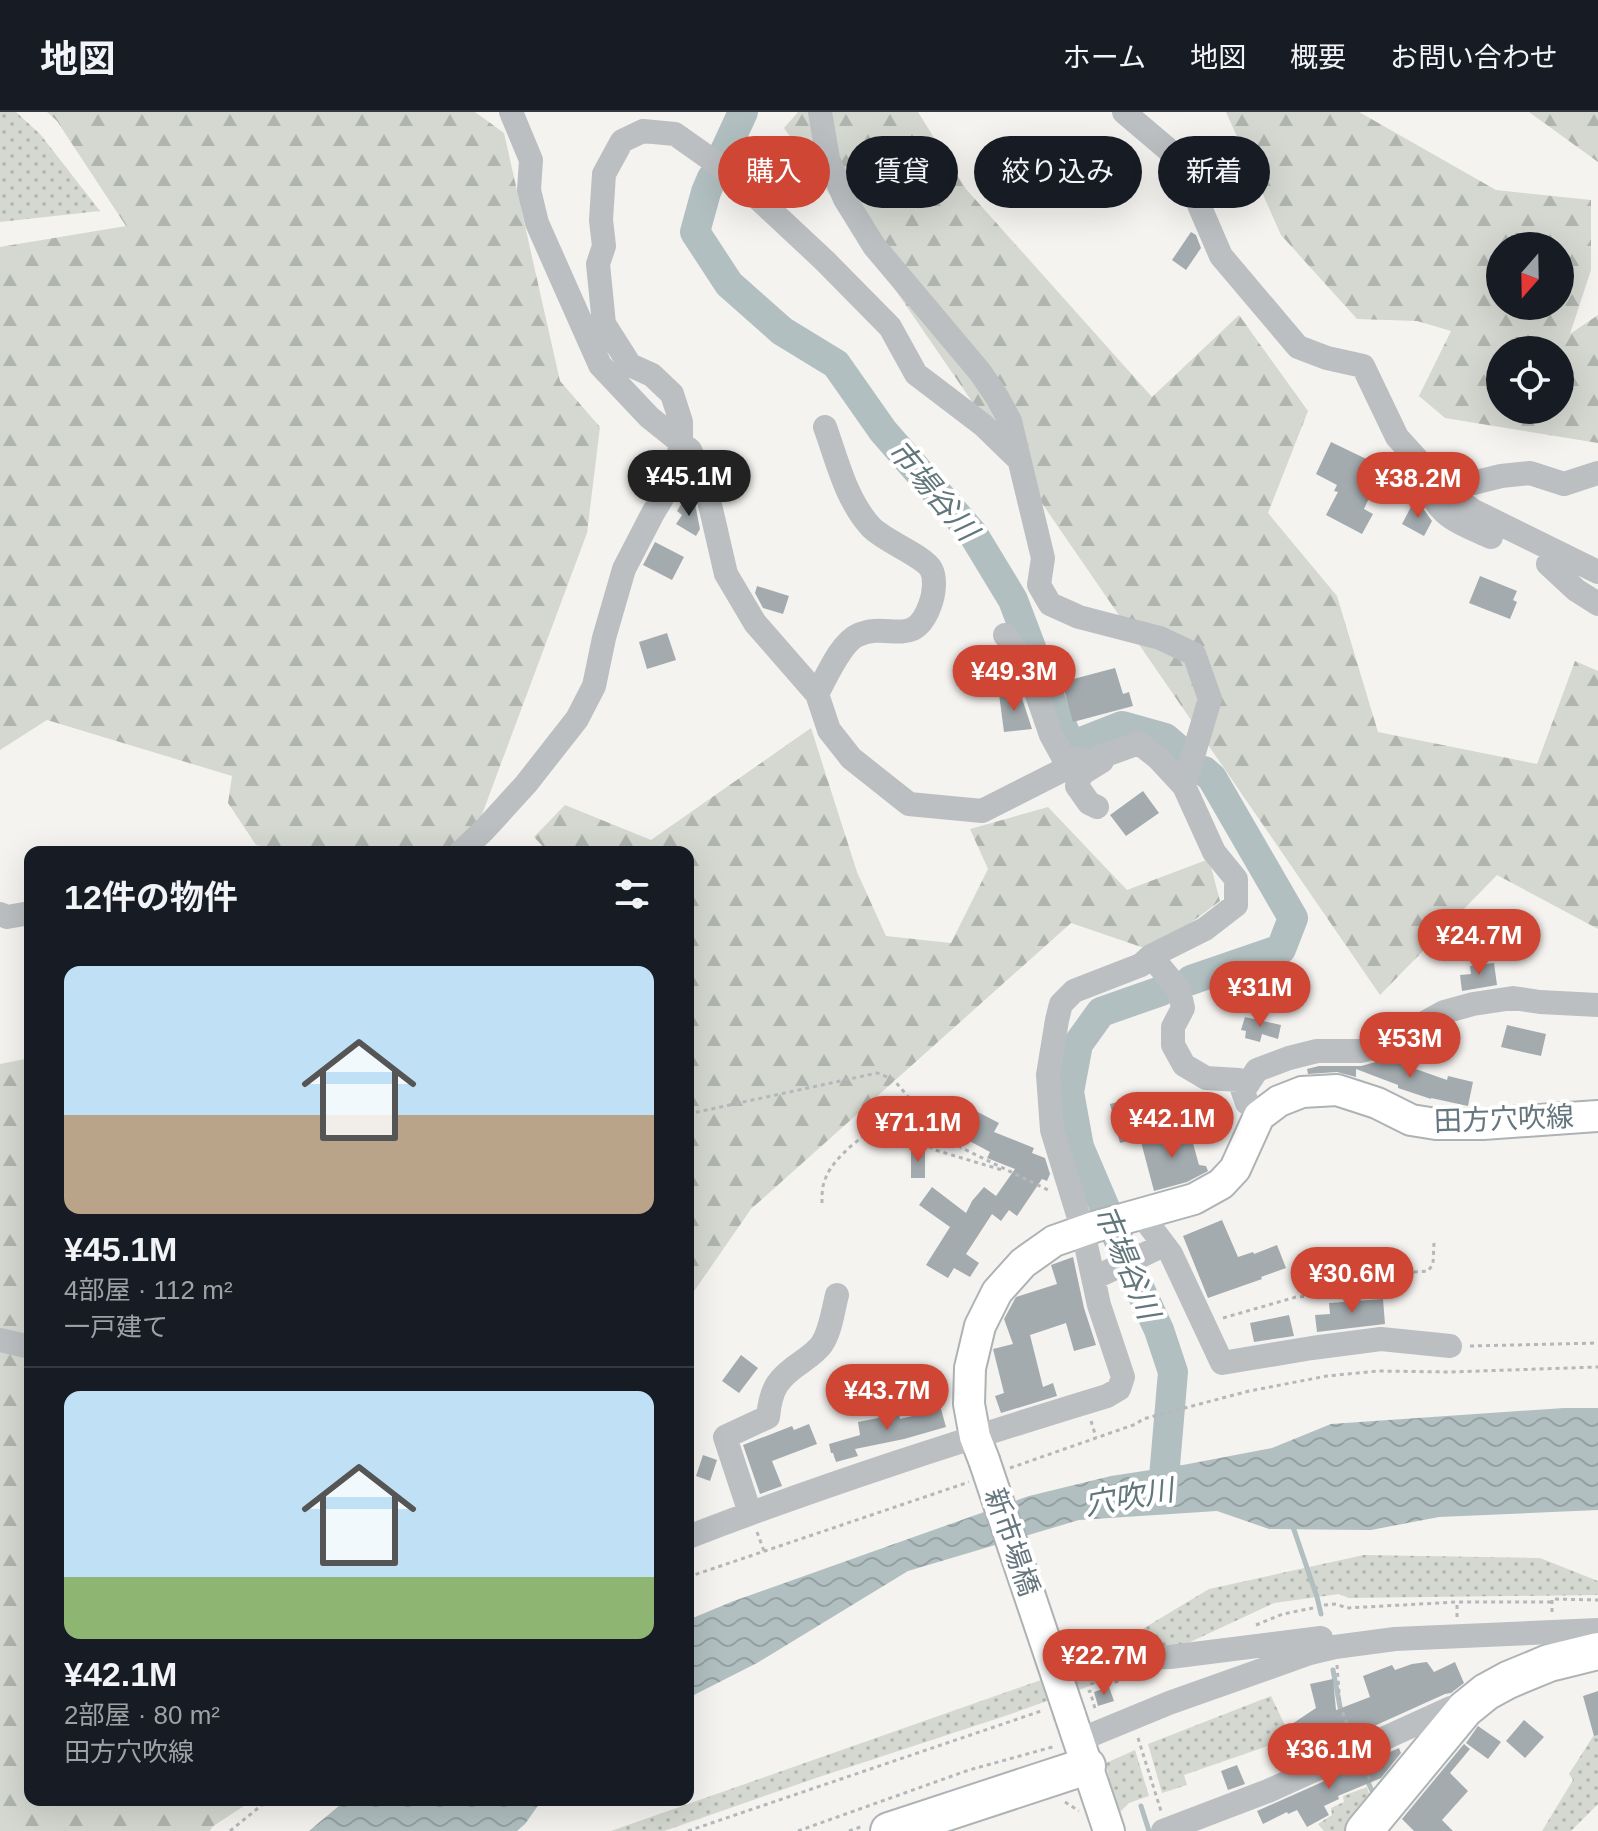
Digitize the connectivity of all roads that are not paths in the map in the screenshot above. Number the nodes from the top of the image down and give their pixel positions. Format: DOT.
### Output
graph roads {
  1 [pos="511,112"];
  2 [pos="820,112"];
  3 [pos="1124,112"];
  4 [pos="825,427"];
  5 [pos="681,443"];
  6 [pos="1018,459"];
  7 [pos="1426,470"];
  8 [pos="1598,473"];
  9 [pos="1445,490"];
  10 [pos="1548,564"];
  11 [pos="1598,572"];
  12 [pos="1598,587"];
  13 [pos="1598,604"];
  14 [pos="1005,635"];
  15 [pos="817,694"];
  16 [pos="1121,749"];
  17 [pos="1087,761"];
  18 [pos="1184,786"];
  19 [pos="1097,807"];
  20 [pos="463,846"];
  21 [pos="0,914"];
  22 [pos="24,914"];
  23 [pos="1151,956"];
  24 [pos="1512,977"];
  25 [pos="1473,1004"];
  26 [pos="1598,1005"];
  27 [pos="1243,1091"];
  28 [pos="1598,1116"];
  29 [pos="1252,1133"];
  30 [pos="1134,1215"];
  31 [pos="1088,1229"];
  32 [pos="1157,1248"];
  33 [pos="1100,1275"];
  34 [pos="837,1295"];
  35 [pos="0,1340"];
  36 [pos="24,1346"];
  37 [pos="1450,1346"];
  38 [pos="984,1462"];
  39 [pos="752,1518"];
  40 [pos="694,1535"];
  41 [pos="1598,1630"];
  42 [pos="1346,1645"];
  43 [pos="1598,1651"];
  44 [pos="1141,1658"];
  45 [pos="1465,1709"];
  46 [pos="1072,1732"];
  47 [pos="1374,1820"];
  48 [pos="1108,1828"];
  49 [pos="889,1831"];
  50 [pos="1164,1831"];
  1 -- 5 [label="street"];
  2 -- 6 [label="street"];
  3 -- 7 [label="street"];
  4 -- 15 [label="street"];
  5 -- 6 [label="street"];
  5 -- 15 [label="street"];
  5 -- 20 [label="street"];
  6 -- 18 [label="street"];
  7 -- 9 [label="street"];
  7 -- 10 [label="street"];
  8 -- 9 [label="street"];
  9 -- 11 [label="street"];
  10 -- 12 [label="street"];
  10 -- 13 [label="street"];
  14 -- 17 [label="street"];
  15 -- 17 [label="street"];
  16 -- 17 [label="street"];
  16 -- 18 [label="street"];
  16 -- 19 [label="street"];
  18 -- 23 [label="street"];
  21 -- 22 [label="street"];
  23 -- 27 [label="street"];
  23 -- 31 [label="street"];
  24 -- 25 [label="street"];
  25 -- 26 [label="street"];
  25 -- 27 [label="street"];
  27 -- 29 [label="street"];
  28 -- 29 [label="main road, 田方穴吹線"];
  29 -- 30 [label="main road, 田方穴吹線"];
  30 -- 31 [label="main road, 田方穴吹線"];
  30 -- 32 [label="street"];
  31 -- 33 [label="street"];
  31 -- 38 [label="main road, 田方穴吹線"];
  32 -- 33 [label="street"];
  32 -- 37 [label="street"];
  33 -- 38 [label="street"];
  34 -- 39 [label="street"];
  35 -- 36 [label="street"];
  38 -- 39 [label="street"];
  38 -- 46 [label="main road, 新市場橋, bridge"];
  39 -- 40 [label="street"];
  41 -- 42 [label="street"];
  42 -- 44 [label="street"];
  42 -- 46 [label="street"];
  43 -- 45 [label="highway"];
  45 -- 47 [label="highway"];
  45 -- 50 [label="street"];
  46 -- 48 [label="main road"];
  46 -- 49 [label="highway"];
}
